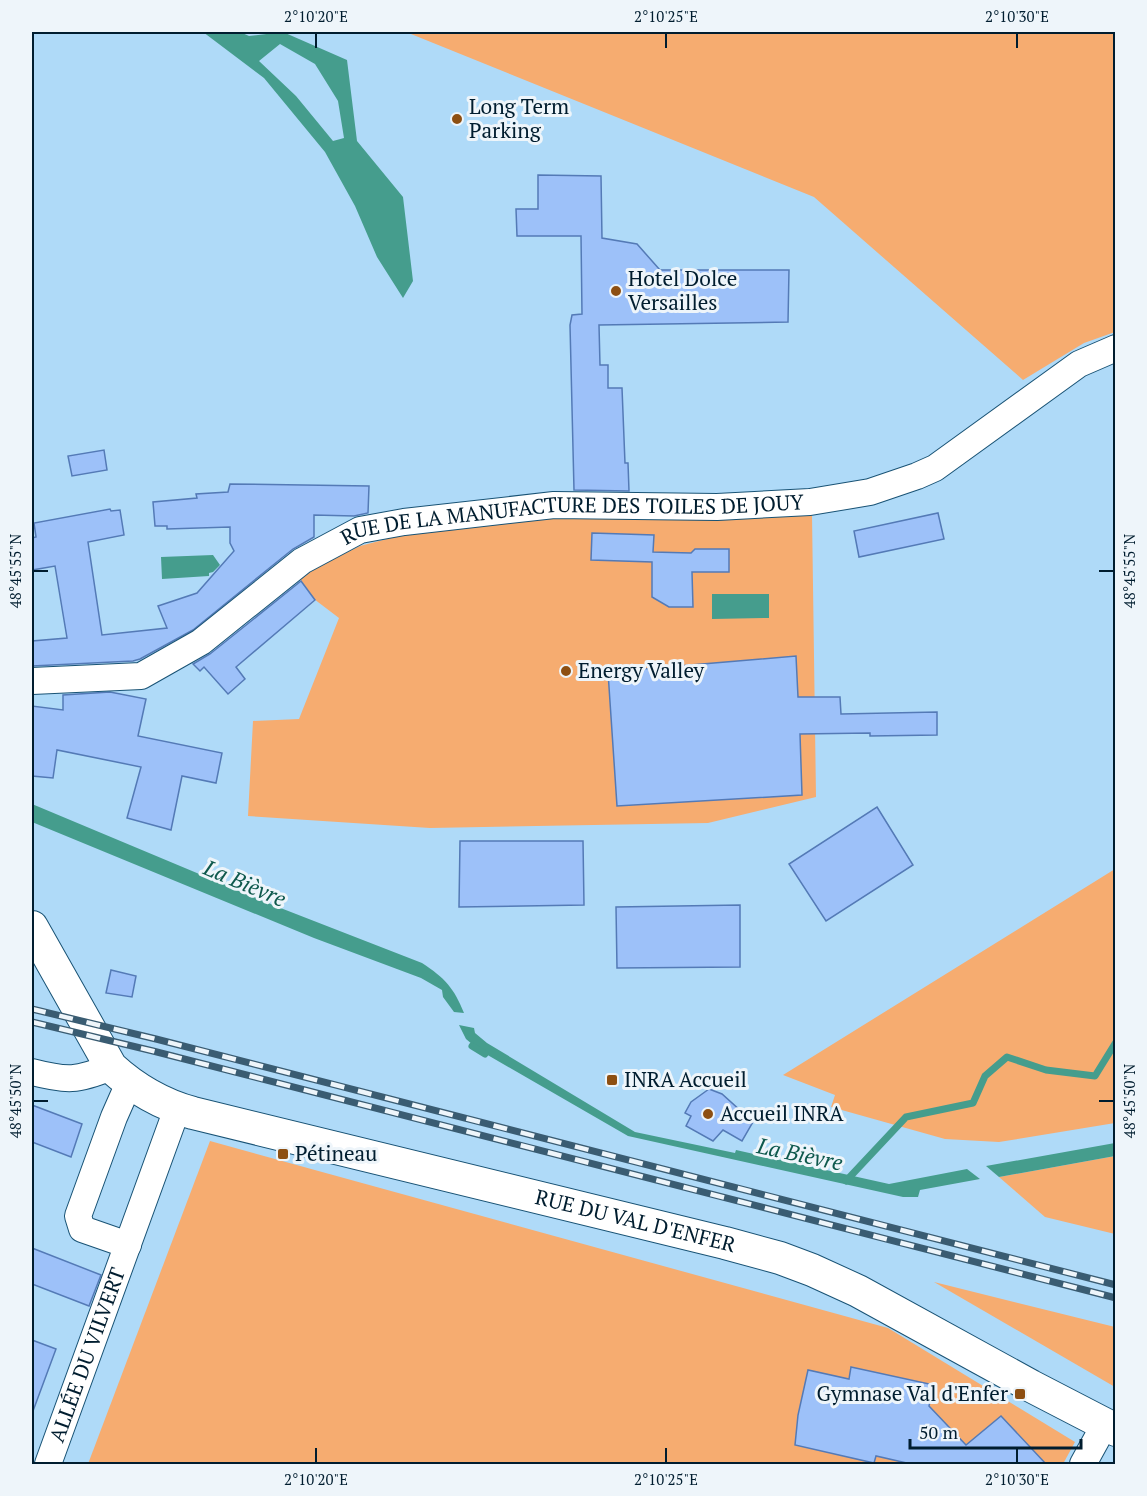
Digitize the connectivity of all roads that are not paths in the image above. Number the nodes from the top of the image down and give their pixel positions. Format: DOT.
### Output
graph roads {
  1 [pos="1116,348"];
  2 [pos="32,681"];
  3 [pos="32,927"];
  4 [pos="32,1072"];
  5 [pos="120,1075"];
  6 [pos="177,1109"];
  7 [pos="128,1245"];
  8 [pos="1110,1427"];
  9 [pos="48,1464"];
  10 [pos="1083,1464"];
  1 -- 2 [label="street, RUE DE LA MANUFACTURE DES TOILES DE JOUY"];
  3 -- 5 [label="street"];
  4 -- 5 [label="street"];
  5 -- 6 [label="street, RUE DU VAL D'ENFER"];
  5 -- 7 [label="street, ALLÉE DU VILVERT"];
  6 -- 7 [label="street, ALLÉE DU VILVERT"];
  6 -- 8 [label="street, RUE DU VAL D'ENFER"];
  7 -- 9 [label="street, ALLÉE DU VILVERT"];
  8 -- 10 [label="street"];
}
